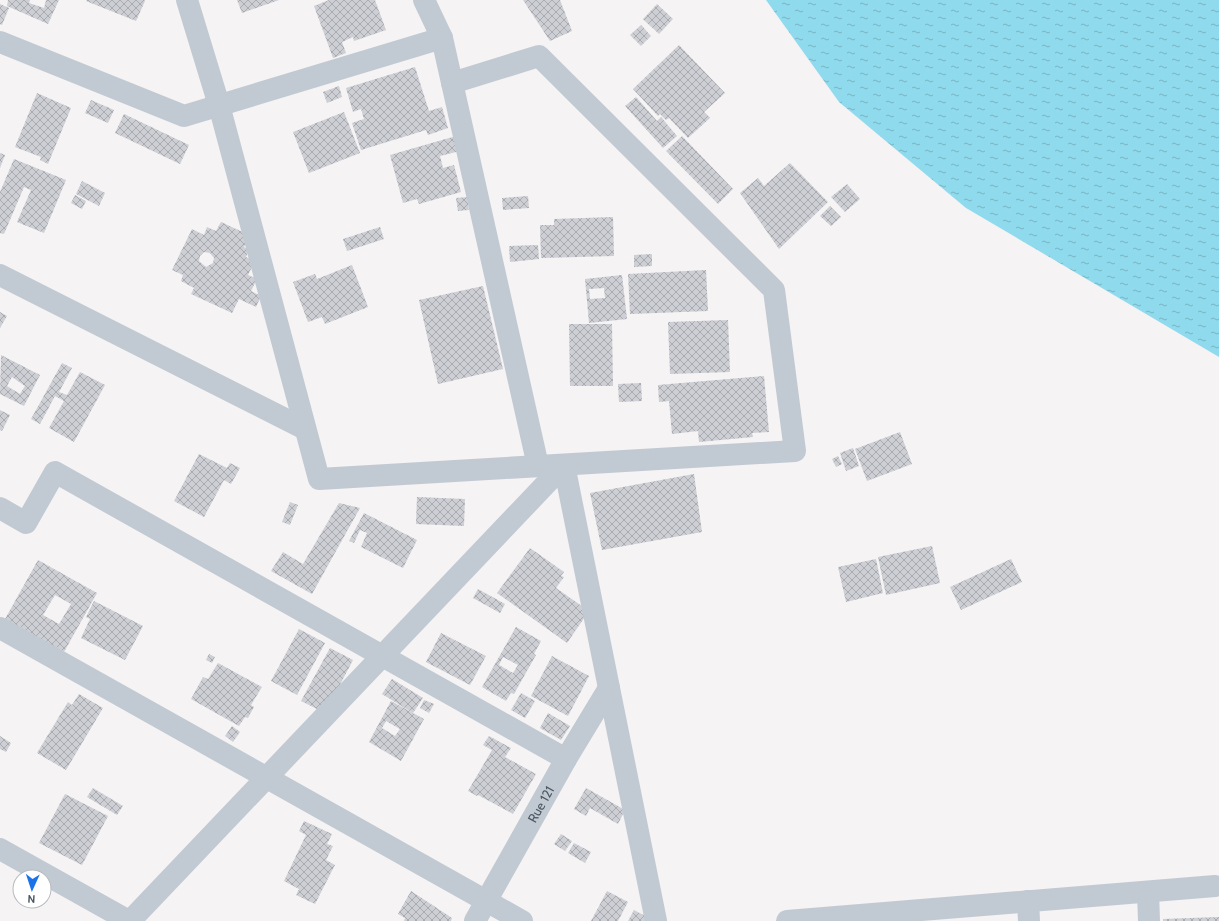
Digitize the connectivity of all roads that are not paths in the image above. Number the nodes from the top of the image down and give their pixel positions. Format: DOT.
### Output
graph roads {
  1 [pos="186,0"];
  2 [pos="424,0"];
  3 [pos="442,38"];
  4 [pos="0,42"];
  5 [pos="452,83"];
  6 [pos="219,105"];
  7 [pos="0,275"];
  8 [pos="305,429"];
  9 [pos="564,465"];
  10 [pos="538,466"];
  11 [pos="0,508"];
  12 [pos="0,628"];
  13 [pos="382,655"];
  14 [pos="609,688"];
  15 [pos="566,759"];
  16 [pos="266,778"];
  17 [pos="0,849"];
  18 [pos="1214,886"];
  19 [pos="1148,892"];
  20 [pos="487,901"];
  21 [pos="1028,911"];
  22 [pos="831,919"];
  23 [pos="130,921"];
  24 [pos="475,921"];
  25 [pos="522,921"];
  26 [pos="656,921"];
  27 [pos="787,921"];
  28 [pos="1150,921"];
  1 -- 6 [label="street"];
  2 -- 3 [label="street"];
  3 -- 5 [label="street"];
  3 -- 6 [label="street"];
  4 -- 6 [label="street"];
  5 -- 9 [label="street"];
  5 -- 10 [label="street"];
  6 -- 8 [label="street"];
  7 -- 8 [label="street"];
  8 -- 10 [label="street"];
  9 -- 10 [label="street"];
  9 -- 13 [label="street"];
  9 -- 14 [label="street"];
  11 -- 13 [label="street"];
  12 -- 16 [label="street"];
  13 -- 15 [label="street"];
  13 -- 16 [label="street"];
  14 -- 15 [label="street, Rue 121"];
  14 -- 26 [label="street"];
  15 -- 20 [label="street, Rue 121"];
  16 -- 20 [label="street"];
  16 -- 23 [label="street"];
  17 -- 23 [label="street"];
  18 -- 19 [label="street"];
  19 -- 21 [label="street"];
  19 -- 28 [label="street"];
  20 -- 24 [label="street, Rue 121"];
  20 -- 25 [label="street"];
  21 -- 22 [label="street"];
  22 -- 27 [label="street"];
}
